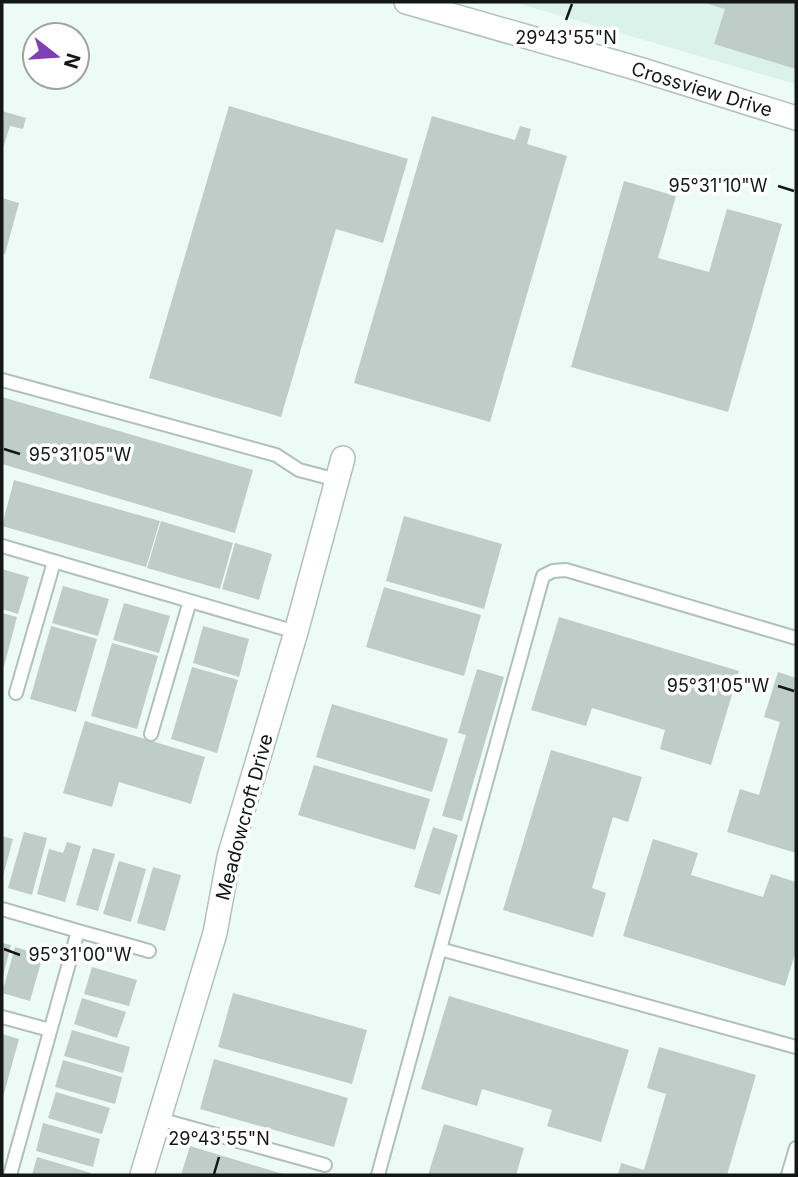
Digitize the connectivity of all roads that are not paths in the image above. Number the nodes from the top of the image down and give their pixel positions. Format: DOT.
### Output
graph roads {
  1 [pos="406,2"];
  2 [pos="796,118"];
  3 [pos="2,380"];
  4 [pos="340,469"];
  5 [pos="2,546"];
  6 [pos="54,562"];
  7 [pos="190,601"];
  8 [pos="296,632"];
  9 [pos="796,638"];
  10 [pos="16,693"];
  11 [pos="151,734"];
  12 [pos="2,909"];
  13 [pos="78,931"];
  14 [pos="440,948"];
  15 [pos="149,951"];
  16 [pos="2,1017"];
  17 [pos="50,1030"];
  18 [pos="796,1047"];
  19 [pos="159,1119"];
  20 [pos="796,1148"];
  21 [pos="325,1165"];
  22 [pos="10,1175"];
  23 [pos="142,1175"];
  24 [pos="378,1175"];
  25 [pos="789,1175"];
  1 -- 2 [label="street, Crossview Drive"];
  3 -- 4 [label="lane"];
  4 -- 8 [label="street, Meadowcroft Drive"];
  5 -- 6 [label="lane"];
  6 -- 7 [label="lane"];
  6 -- 10 [label="lane"];
  7 -- 8 [label="lane"];
  7 -- 11 [label="lane"];
  8 -- 19 [label="street, Meadowcroft Drive"];
  9 -- 14 [label="lane"];
  12 -- 13 [label="lane"];
  13 -- 15 [label="lane"];
  13 -- 17 [label="lane"];
  14 -- 18 [label="lane"];
  14 -- 24 [label="lane"];
  16 -- 17 [label="lane"];
  17 -- 22 [label="lane"];
  19 -- 21 [label="lane"];
  19 -- 23 [label="street, Meadowcroft Drive"];
  20 -- 25 [label="lane"];
}
